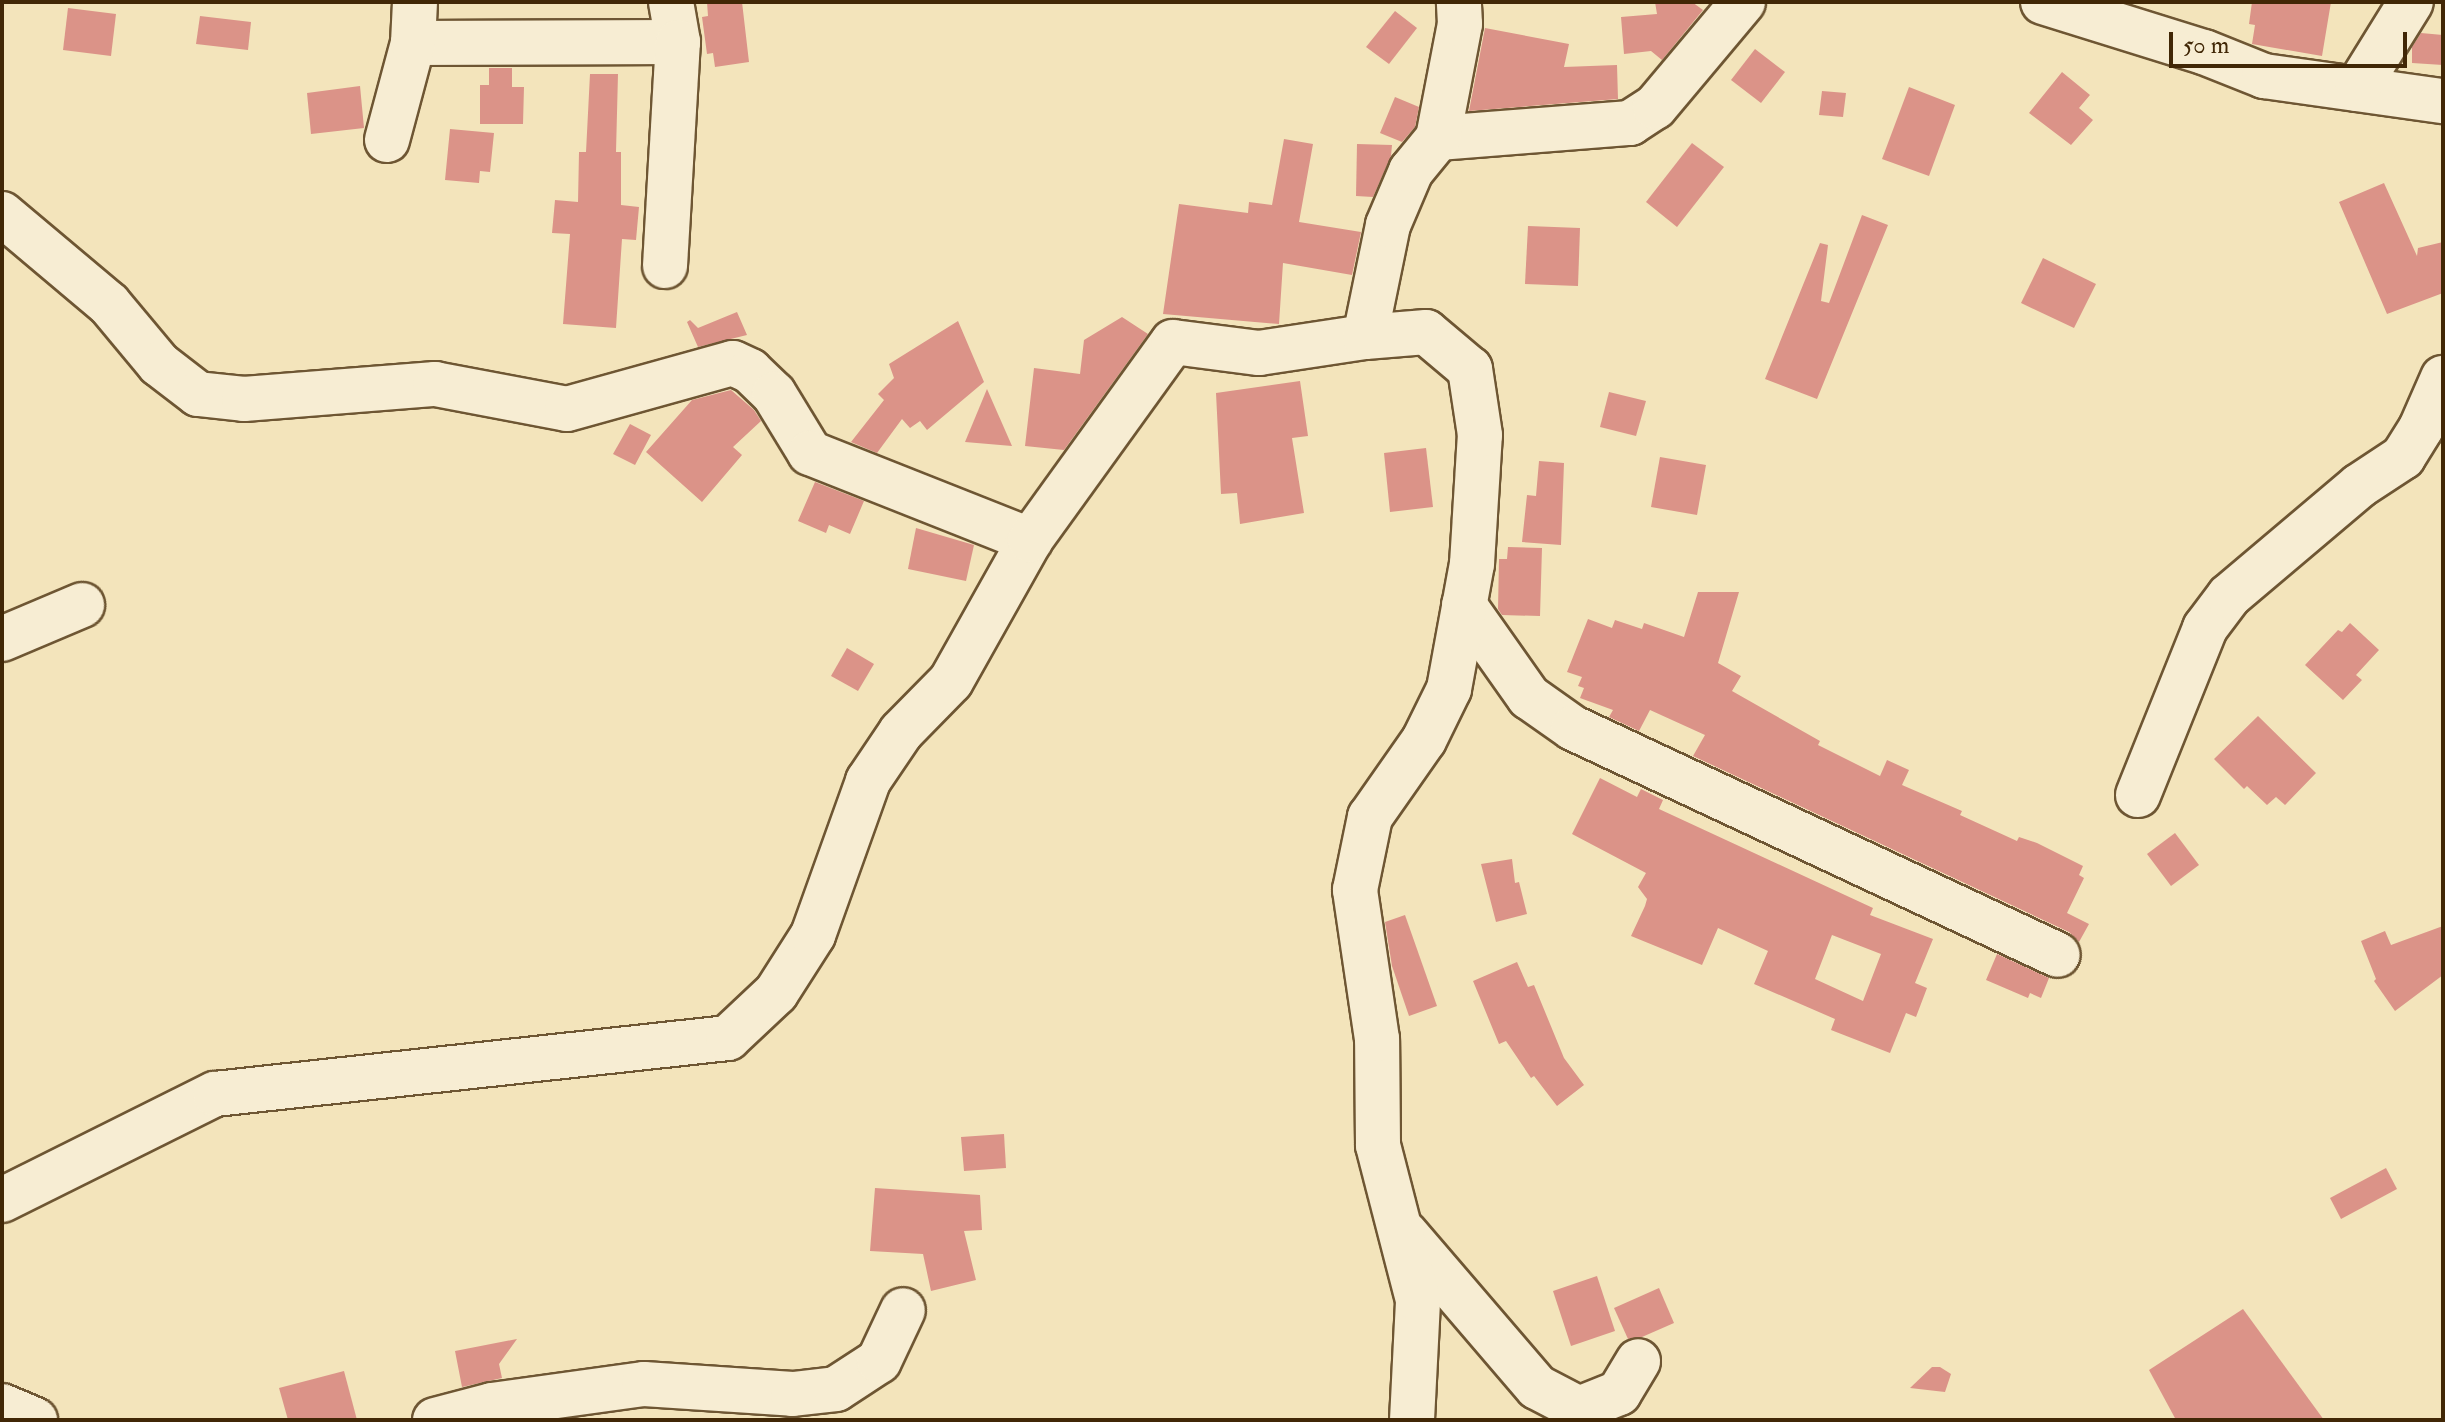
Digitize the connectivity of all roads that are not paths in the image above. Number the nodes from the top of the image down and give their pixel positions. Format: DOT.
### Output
graph roads {
  1 [pos="1459,2"];
  2 [pos="1743,2"];
  3 [pos="2043,2"];
  4 [pos="2411,2"];
  5 [pos="414,22"];
  6 [pos="674,22"];
  7 [pos="2357,89"];
  8 [pos="2443,101"];
  9 [pos="1438,138"];
  10 [pos="387,140"];
  11 [pos="2,214"];
  12 [pos="665,266"];
  13 [pos="1365,337"];
  14 [pos="2443,378"];
  15 [pos="1030,540"];
  16 [pos="82,605"];
  17 [pos="1464,605"];
  18 [pos="2,639"];
  19 [pos="2138,795"];
  20 [pos="2058,955"];
  21 [pos="2,1200"];
  22 [pos="1400,1228"];
  23 [pos="903,1310"];
  24 [pos="1638,1361"];
  25 [pos="2,1406"];
  26 [pos="35,1420"];
  27 [pos="435,1420"];
  28 [pos="1412,1420"];
  1 -- 9 [label="street"];
  2 -- 9 [label="street"];
  3 -- 7 [label="street"];
  4 -- 7 [label="street"];
  5 -- 6 [label="street"];
  5 -- 10 [label="street"];
  6 -- 12 [label="street"];
  7 -- 8 [label="street"];
  9 -- 13 [label="street"];
  11 -- 15 [label="street"];
  13 -- 15 [label="street"];
  13 -- 17 [label="street"];
  14 -- 19 [label="street"];
  15 -- 21 [label="street"];
  16 -- 18 [label="street"];
  17 -- 20 [label="street"];
  17 -- 22 [label="street"];
  22 -- 24 [label="street"];
  22 -- 28 [label="street"];
  23 -- 27 [label="street"];
  25 -- 26 [label="street"];
}
